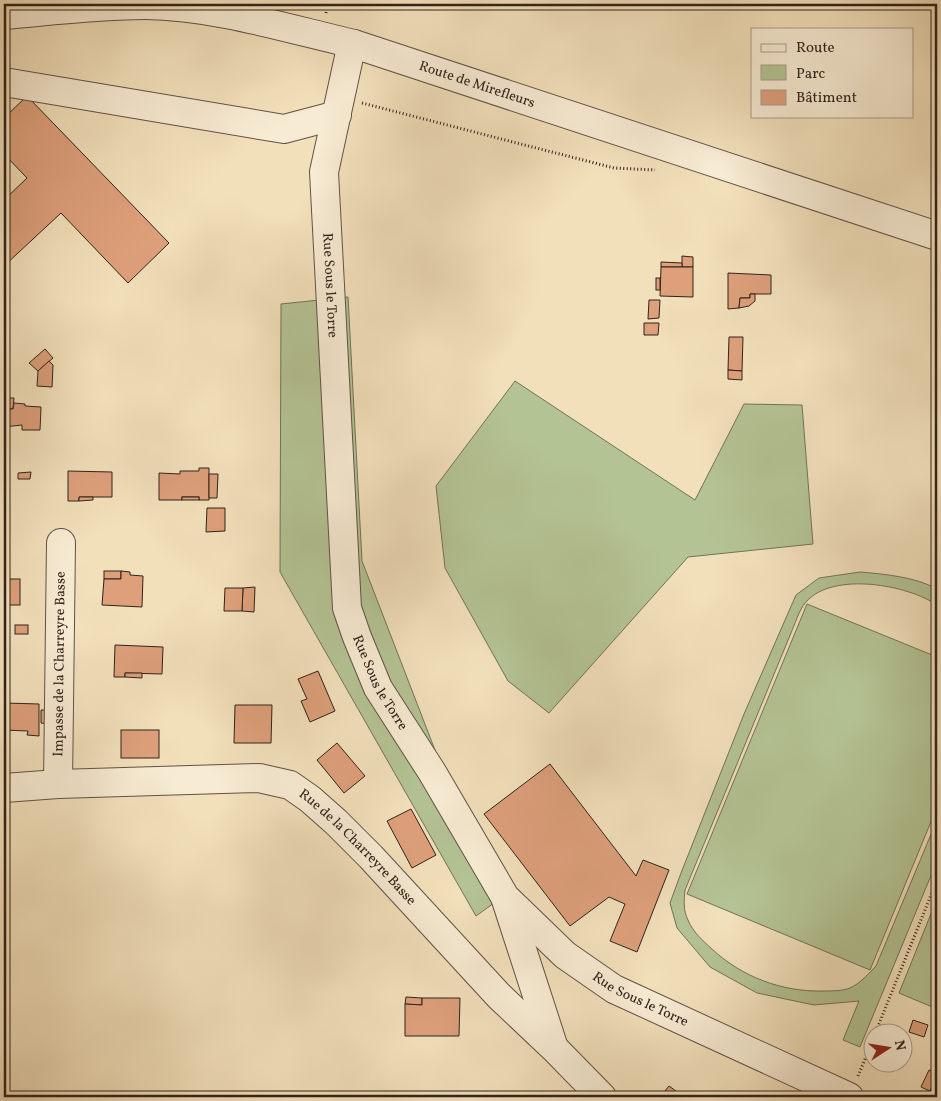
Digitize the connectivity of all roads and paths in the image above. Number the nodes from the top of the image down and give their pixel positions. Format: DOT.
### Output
graph roads {
  1 [pos="4,15"];
  2 [pos="354,44"];
  3 [pos="4,82"];
  4 [pos="336,115"];
  5 [pos="663,170"];
  6 [pos="937,236"];
  7 [pos="61,543"];
  8 [pos="58,784"];
  9 [pos="4,788"];
  10 [pos="937,880"];
  11 [pos="505,897"];
  12 [pos="879,1024"];
  13 [pos="554,1048"];
  14 [pos="864,1062"];
  15 [pos="853,1089"];
  16 [pos="602,1097"];
  1 -- 2 [label="street, Route de Mirefleurs"];
  2 -- 4 [label="street, Rue Sous le Torre"];
  2 -- 6 [label="street, Route de Mirefleurs"];
  3 -- 4 [label="street"];
  4 -- 5 [label="path"];
  4 -- 11 [label="street, Rue Sous le Torre"];
  7 -- 8 [label="street, Impasse de la Charreyre Basse"];
  8 -- 9 [label="street, Rue de la Charreyre Basse"];
  8 -- 13 [label="street, Rue de la Charreyre Basse"];
  10 -- 12 [label="path"];
  11 -- 13 [label="street"];
  11 -- 15 [label="street, Rue Sous le Torre"];
  13 -- 16 [label="street, Rue de la Charreyre Basse"];
  14 -- 15 [label="path"];
}
